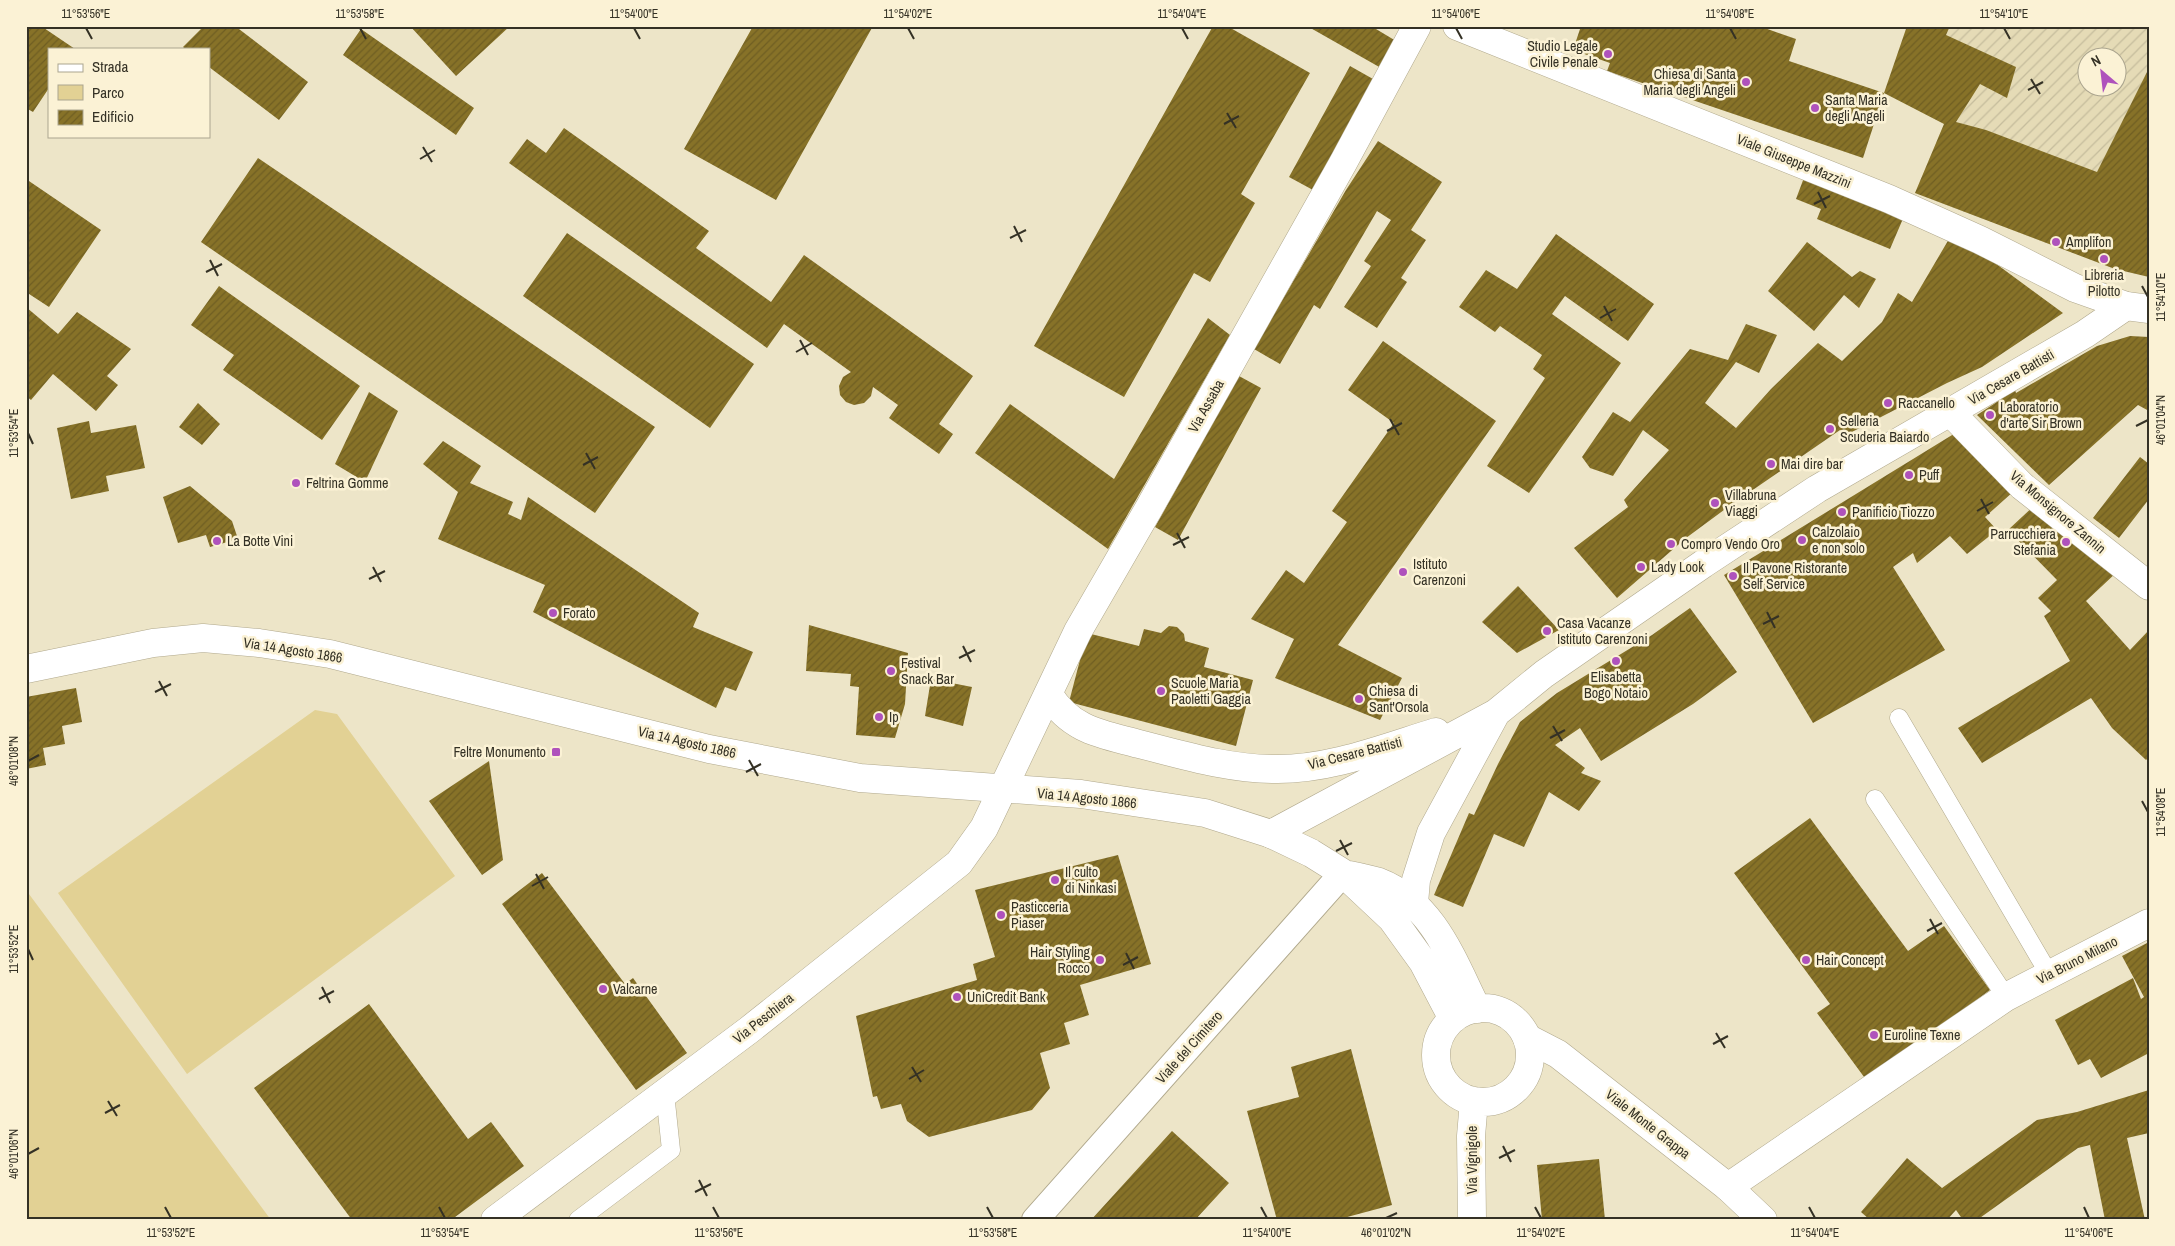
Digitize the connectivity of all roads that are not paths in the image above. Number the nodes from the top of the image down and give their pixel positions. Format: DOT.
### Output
graph roads {
  1 [pos="1417,26"];
  2 [pos="1457,26"];
  3 [pos="2137,307"];
  4 [pos="1950,412"];
  5 [pos="2149,586"];
  6 [pos="26,669"];
  7 [pos="1049,695"];
  8 [pos="1496,713"];
  9 [pos="1899,718"];
  10 [pos="1002,790"];
  11 [pos="1875,799"];
  12 [pos="1271,834"];
  13 [pos="1343,873"];
  14 [pos="1414,903"];
  15 [pos="2149,923"];
  16 [pos="2049,974"];
  17 [pos="2006,997"];
  18 [pos="1465,1014"];
  19 [pos="1526,1038"];
  20 [pos="665,1093"];
  21 [pos="1474,1101"];
  22 [pos="1728,1187"];
  23 [pos="495,1220"];
  24 [pos="578,1220"];
  25 [pos="1035,1220"];
  26 [pos="1472,1220"];
  27 [pos="1764,1220"];
  1 -- 7 [label="street, Via Assaba"];
  2 -- 3 [label="street, Viale Giuseppe Mazzini"];
  3 -- 4 [label="street, Via Cesare Battisti"];
  4 -- 5 [label="street, Via Monsignore Zannin"];
  4 -- 8 [label="street, Via Cesare Battisti"];
  6 -- 10 [label="street, Via 14 Agosto 1866"];
  7 -- 8 [label="street, Via Cesare Battisti"];
  7 -- 10 [label="street, Via Assaba"];
  8 -- 12 [label="street, Via Cesare Battisti"];
  8 -- 14 [label="street, Via Cesare Battisti"];
  9 -- 16 [label="lane"];
  10 -- 12 [label="street, Via 14 Agosto 1866"];
  10 -- 20 [label="street, Via Peschiera"];
  11 -- 17 [label="lane"];
  12 -- 13 [label="street, Via 14 Agosto 1866"];
  13 -- 14 [label="street, Via 14 Agosto 1866"];
  13 -- 18 [label="street, Via 14 Agosto 1866"];
  13 -- 25 [label="street, Viale del Cimitero"];
  14 -- 18 [label="street, Via 14 Agosto 1866"];
  15 -- 16 [label="street, Via Bruno Milano"];
  16 -- 17 [label="street, Via Bruno Milano"];
  17 -- 22 [label="street, Via Bruno Milano"];
  18 -- 19 [label="street"];
  18 -- 21 [label="street"];
  19 -- 21 [label="street"];
  19 -- 22 [label="street, Viale Monte Grappa"];
  20 -- 23 [label="street, Via Peschiera"];
  20 -- 24 [label="lane"];
  21 -- 26 [label="street, Via Vignigole"];
  22 -- 27 [label="street, Viale Monte Grappa"];
}
